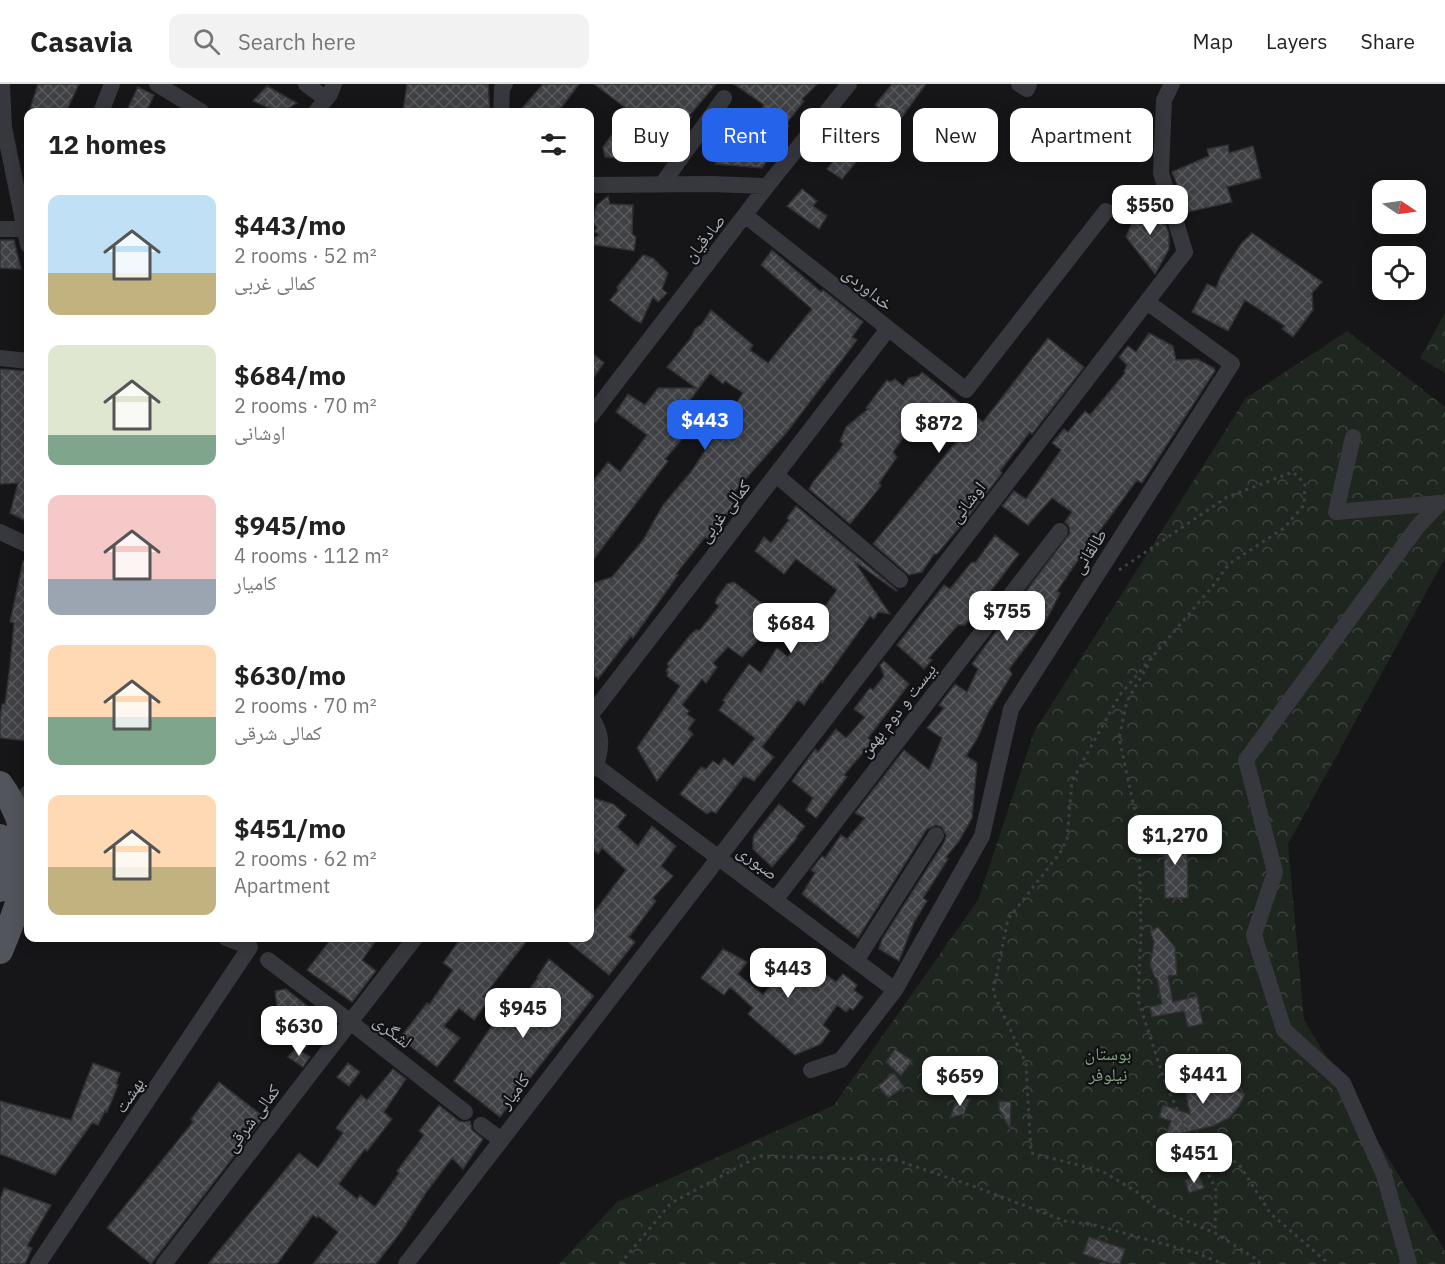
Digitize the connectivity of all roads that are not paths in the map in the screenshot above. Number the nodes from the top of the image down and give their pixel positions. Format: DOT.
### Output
graph roads {
  1 [pos="2,84"];
  2 [pos="112,84"];
  3 [pos="157,84"];
  4 [pos="306,84"];
  5 [pos="505,84"];
  6 [pos="1019,84"];
  7 [pos="1029,84"];
  8 [pos="1172,84"];
  9 [pos="848,85"];
  10 [pos="175,89"];
  11 [pos="724,98"];
  12 [pos="326,99"];
  13 [pos="103,108"];
  14 [pos="197,108"];
  15 [pos="501,108"];
  16 [pos="2,127"];
  17 [pos="662,184"];
  18 [pos="594,185"];
  19 [pos="767,186"];
  20 [pos="1106,211"];
  21 [pos="746,216"];
  22 [pos="24,224"];
  23 [pos="0,229"];
  24 [pos="24,236"];
  25 [pos="1147,302"];
  26 [pos="888,329"];
  27 [pos="0,358"];
  28 [pos="24,361"];
  29 [pos="594,412"];
  30 [pos="1353,437"];
  31 [pos="776,475"];
  32 [pos="1060,531"];
  33 [pos="0,532"];
  34 [pos="24,543"];
  35 [pos="900,580"];
  36 [pos="594,711"];
  37 [pos="594,722"];
  38 [pos="594,765"];
  39 [pos="594,769"];
  40 [pos="14,794"];
  41 [pos="936,835"];
  42 [pos="0,837"];
  43 [pos="24,841"];
  44 [pos="718,857"];
  45 [pos="24,884"];
  46 [pos="0,889"];
  47 [pos="775,900"];
  48 [pos="237,942"];
  49 [pos="412,942"];
  50 [pos="0,951"];
  51 [pos="268,960"];
  52 [pos="856,961"];
  53 [pos="895,990"];
  54 [pos="350,1021"];
  55 [pos="810,1070"];
  56 [pos="465,1112"];
  57 [pos="482,1125"];
  58 [pos="501,1140"];
  59 [pos="38,1264"];
  60 [pos="164,1264"];
  61 [pos="406,1264"];
  62 [pos="1409,1264"];
  1 -- 16 [label="street"];
  2 -- 13 [label="street"];
  3 -- 10 [label="street"];
  4 -- 12 [label="street"];
  5 -- 15 [label="street"];
  6 -- 7 [label="street"];
  8 -- 25 [label="street, اوشانی"];
  9 -- 19 [label="street, صادقیان"];
  10 -- 14 [label="street"];
  11 -- 17 [label="street"];
  16 -- 22 [label="street"];
  17 -- 18 [label="street"];
  17 -- 19 [label="street"];
  19 -- 21 [label="street, صادقیان"];
  20 -- 26 [label="street, خداوردی"];
  21 -- 26 [label="street, خداوردی"];
  21 -- 29 [label="street, صادقیان"];
  23 -- 24 [label="street"];
  25 -- 44 [label="street, اوشانی"];
  25 -- 53 [label="street, طالقانی"];
  26 -- 31 [label="street, کمالی غربی"];
  27 -- 28 [label="street"];
  30 -- 62 [label="street"];
  31 -- 35 [label="street"];
  31 -- 36 [label="street, کمالی غربی"];
  32 -- 47 [label="street, بیست و دوم بهمن"];
  33 -- 34 [label="street"];
  37 -- 38 [label="street"];
  39 -- 44 [label="street, صبوری"];
  40 -- 43 [label="main road"];
  41 -- 52 [label="street"];
  42 -- 46 [label="main road"];
  44 -- 47 [label="street, صبوری"];
  44 -- 58 [label="street, کامیار"];
  45 -- 50 [label="main road"];
  47 -- 52 [label="street, صبوری"];
  48 -- 59 [label="street, بهشت"];
  49 -- 54 [label="street, کمالی شرقی"];
  51 -- 54 [label="street, لشگری"];
  52 -- 53 [label="street, صبوری"];
  53 -- 55 [label="street, طالقانی"];
  54 -- 56 [label="street, لشگری"];
  54 -- 60 [label="street, کمالی شرقی"];
  57 -- 58 [label="street"];
  58 -- 61 [label="street, کامیار"];
}
